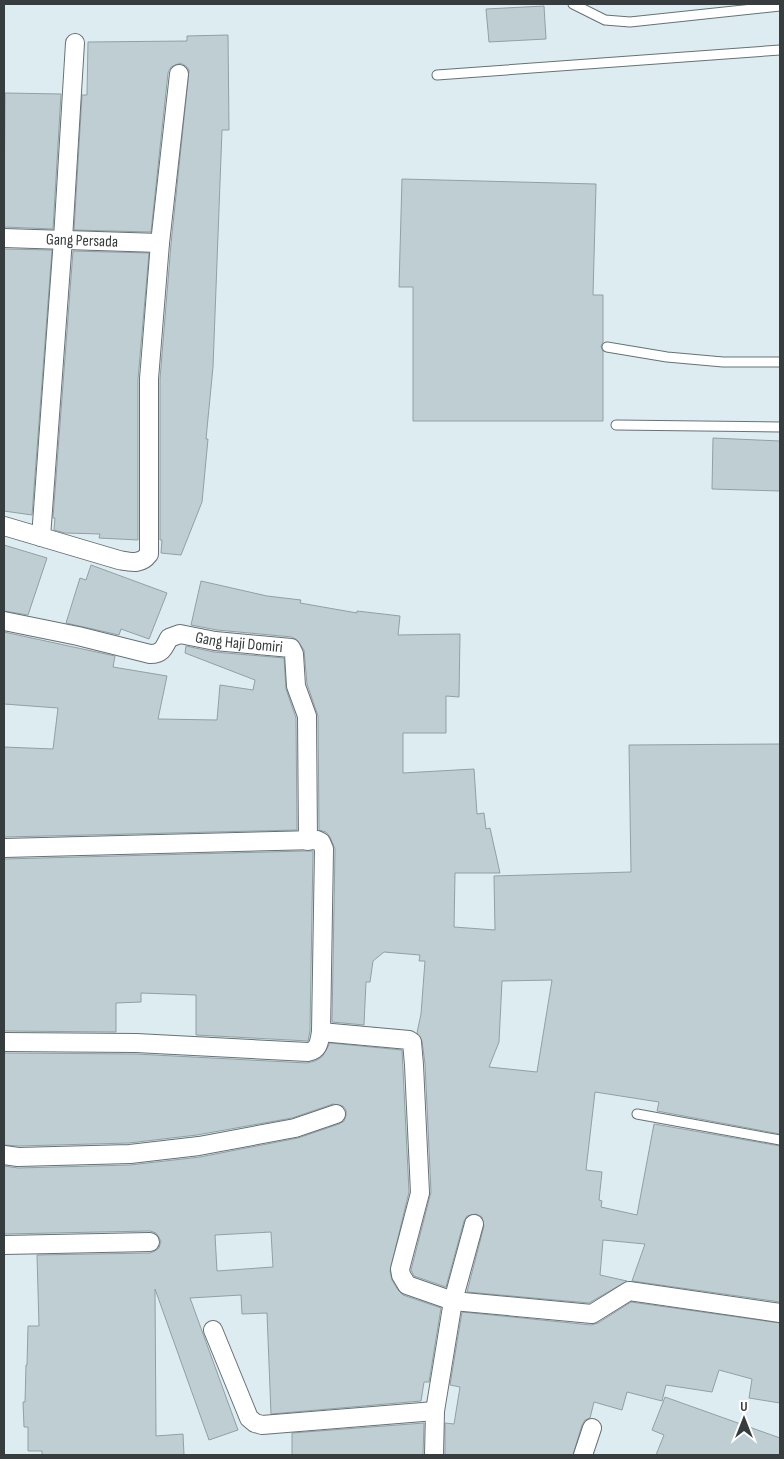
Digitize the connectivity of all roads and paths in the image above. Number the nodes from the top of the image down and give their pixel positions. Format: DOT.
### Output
graph roads {
  1 [pos="573,4"];
  2 [pos="780,6"];
  3 [pos="75,43"];
  4 [pos="780,50"];
  5 [pos="179,74"];
  6 [pos="437,75"];
  7 [pos="4,238"];
  8 [pos="63,239"];
  9 [pos="160,243"];
  10 [pos="607,348"];
  11 [pos="780,362"];
  12 [pos="616,425"];
  13 [pos="780,427"];
  14 [pos="4,526"];
  15 [pos="41,537"];
  16 [pos="4,621"];
  17 [pos="308,840"];
  18 [pos="4,848"];
  19 [pos="321,1032"];
  20 [pos="4,1042"];
  21 [pos="336,1114"];
  22 [pos="637,1114"];
  23 [pos="780,1140"];
  24 [pos="4,1155"];
  25 [pos="474,1224"];
  26 [pos="150,1242"];
  27 [pos="4,1245"];
  28 [pos="453,1301"];
  29 [pos="780,1313"];
  30 [pos="213,1330"];
  31 [pos="435,1411"];
  32 [pos="592,1428"];
  33 [pos="434,1455"];
  34 [pos="583,1455"];
  1 -- 2 [label="lane"];
  3 -- 8 [label="street"];
  4 -- 6 [label="lane"];
  5 -- 9 [label="street"];
  7 -- 8 [label="street, Gang Persada"];
  8 -- 9 [label="street, Gang Persada"];
  8 -- 15 [label="street"];
  9 -- 15 [label="street"];
  10 -- 11 [label="lane"];
  12 -- 13 [label="lane"];
  14 -- 15 [label="street"];
  16 -- 17 [label="street, Gang Haji Domiri"];
  17 -- 18 [label="street"];
  17 -- 19 [label="street"];
  19 -- 20 [label="street"];
  19 -- 28 [label="street"];
  21 -- 24 [label="street"];
  22 -- 23 [label="lane"];
  25 -- 28 [label="street"];
  26 -- 27 [label="street"];
  28 -- 29 [label="street"];
  28 -- 31 [label="street"];
  30 -- 31 [label="street"];
  31 -- 33 [label="street"];
  32 -- 34 [label="street"];
}
